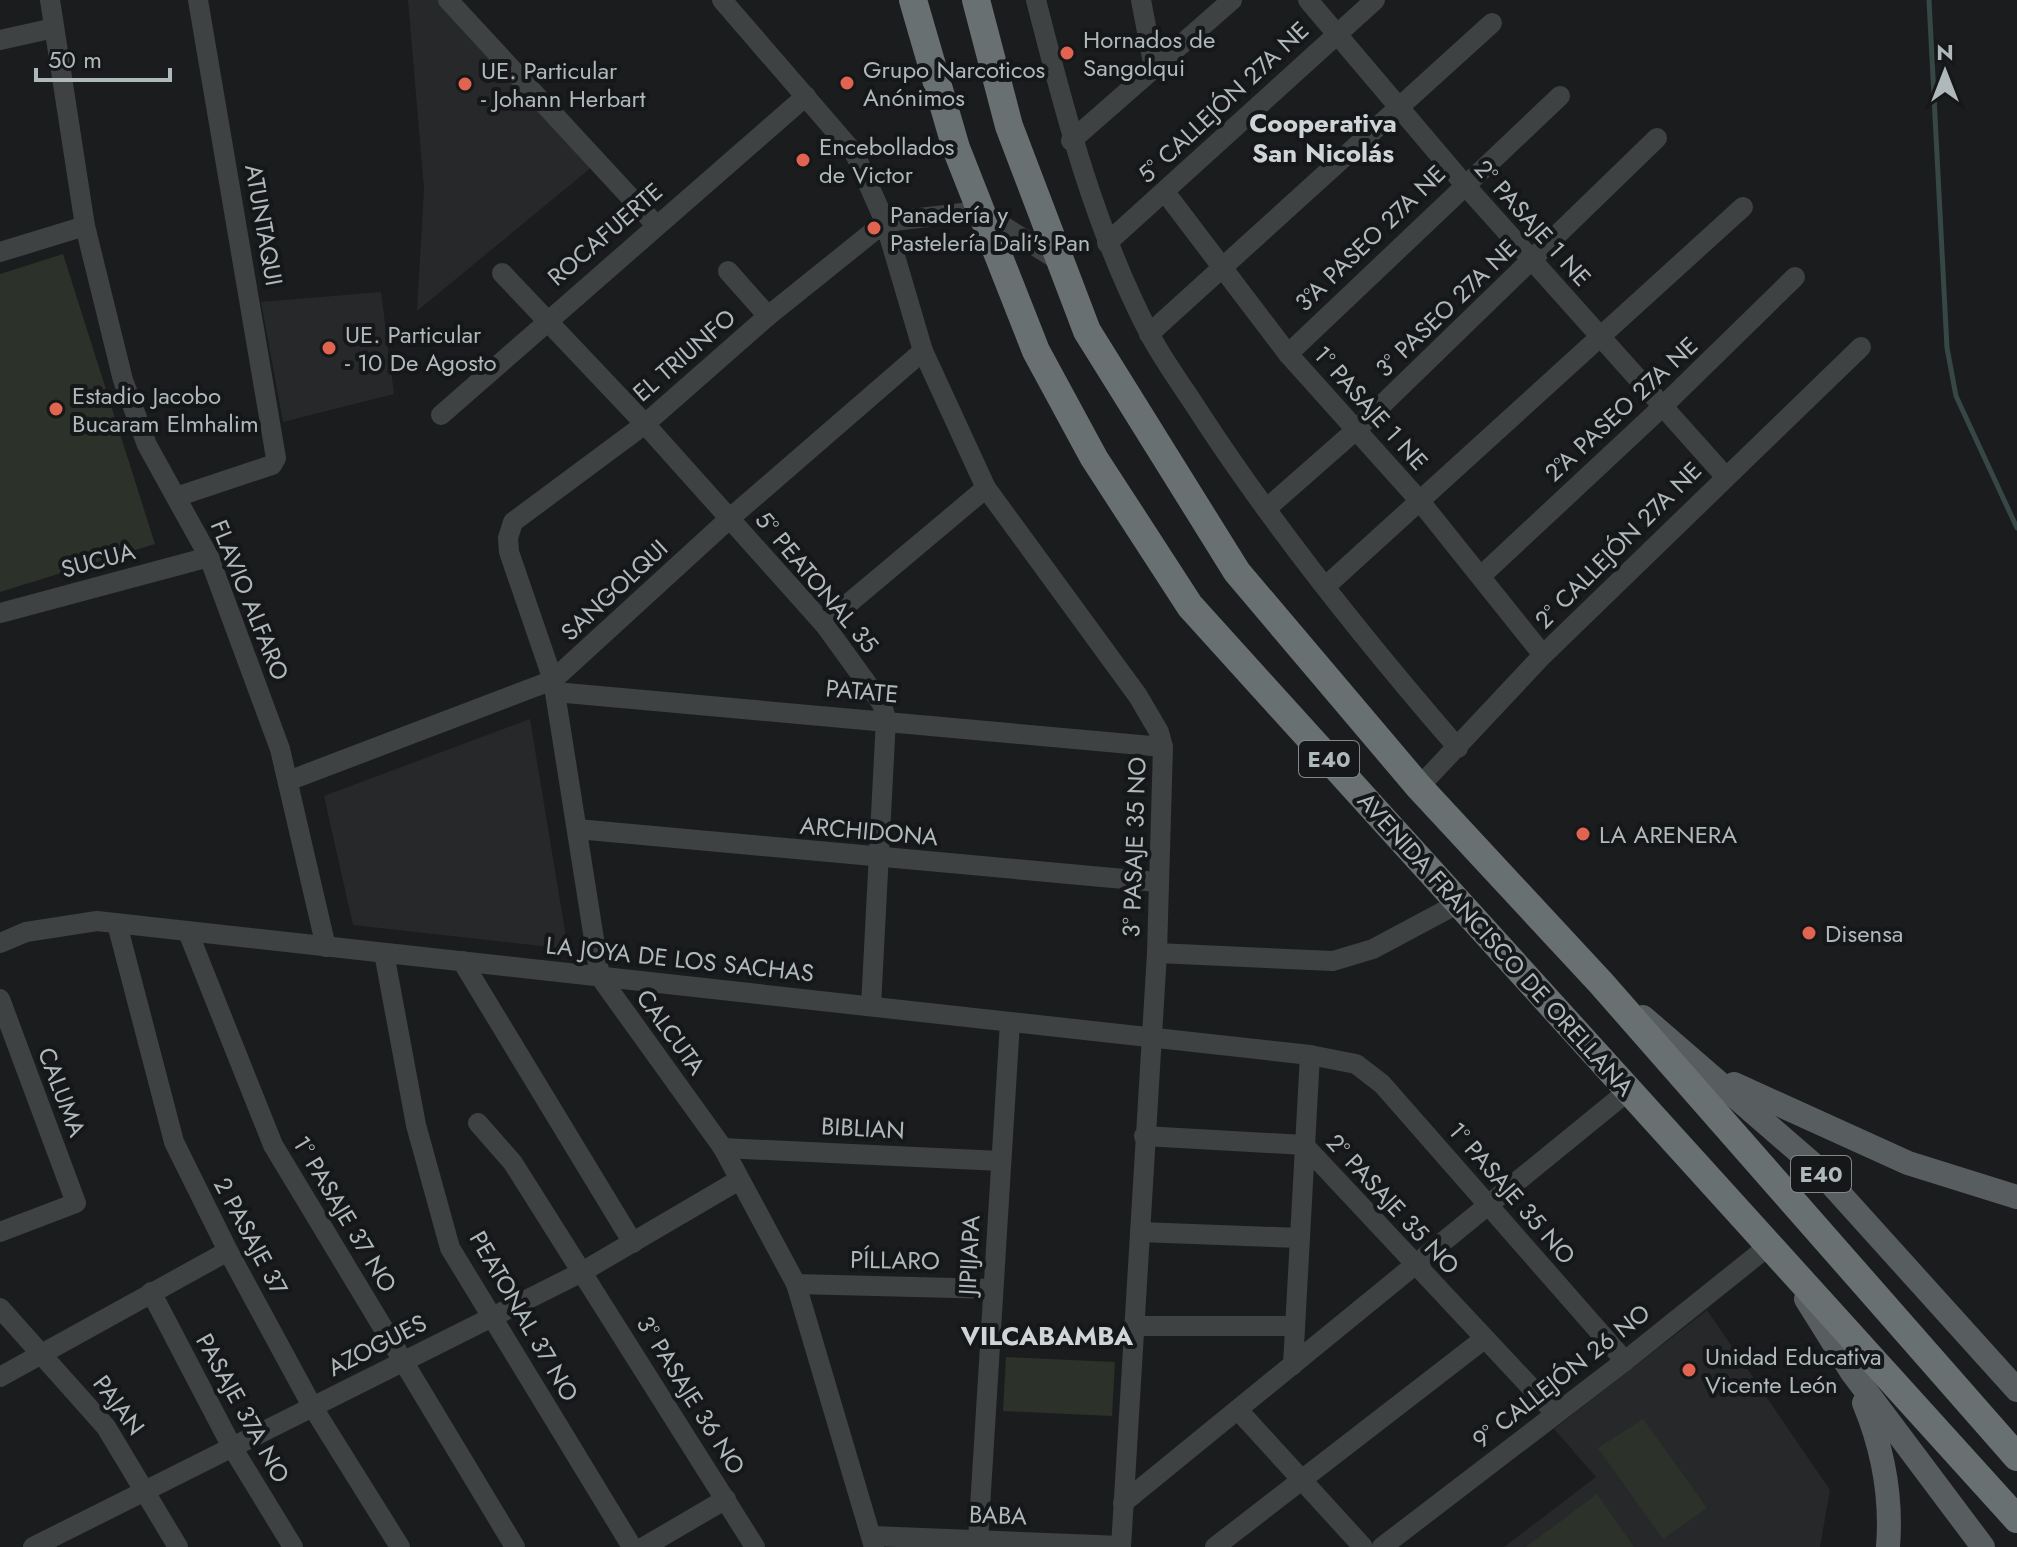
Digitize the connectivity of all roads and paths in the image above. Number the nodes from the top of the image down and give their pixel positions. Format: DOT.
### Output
graph roads {
  1 [pos="50,0"];
  2 [pos="198,0"];
  3 [pos="448,0"];
  4 [pos="722,0"];
  5 [pos="913,0"];
  6 [pos="976,0"];
  7 [pos="1036,0"];
  8 [pos="1141,0"];
  9 [pos="1232,0"];
  10 [pos="1308,0"];
  11 [pos="1375,0"];
  12 [pos="1492,23"];
  13 [pos="54,28"];
  14 [pos="1334,35"];
  15 [pos="0,40"];
  16 [pos="1154,68"];
  17 [pos="806,96"];
  18 [pos="1560,96"];
  19 [pos="1398,108"];
  20 [pos="1657,138"];
  21 [pos="1071,141"];
  22 [pos="1464,184"];
  23 [pos="1165,192"];
  24 [pos="1743,207"];
  25 [pos="979,211"];
  26 [pos="885,222"];
  27 [pos="656,225"];
  28 [pos="85,226"];
  29 [pos="1107,243"];
  30 [pos="0,252"];
  31 [pos="1056,259"];
  32 [pos="1532,262"];
  33 [pos="1221,269"];
  34 [pos="728,271"];
  35 [pos="502,273"];
  36 [pos="1795,277"];
  37 [pos="768,316"];
  38 [pos="547,319"];
  39 [pos="1149,334"];
  40 [pos="1599,335"];
  41 [pos="1861,347"];
  42 [pos="923,351"];
  43 [pos="1288,354"];
  44 [pos="1661,408"];
  45 [pos="441,415"];
  46 [pos="645,424"];
  47 [pos="1357,429"];
  48 [pos="1725,476"];
  49 [pos="986,488"];
  50 [pos="176,497"];
  51 [pos="1419,500"];
  52 [pos="1266,509"];
  53 [pos="729,519"];
  54 [pos="513,522"];
  55 [pos="209,557"];
  56 [pos="1481,576"];
  57 [pos="1326,586"];
  58 [pos="0,613"];
  59 [pos="824,624"];
  60 [pos="1543,655"];
  61 [pos="554,686"];
  62 [pos="886,719"];
  63 [pos="1163,747"];
  64 [pos="1458,748"];
  65 [pos="288,781"];
  66 [pos="1419,787"];
  67 [pos="577,829"];
  68 [pos="877,858"];
  69 [pos="1157,882"];
  70 [pos="1459,903"];
  71 [pos="117,924"];
  72 [pos="188,932"];
  73 [pos="0,943"];
  74 [pos="326,947"];
  75 [pos="384,953"];
  76 [pos="1157,953"];
  77 [pos="462,961"];
  78 [pos="600,977"];
  79 [pos="1601,983"];
  80 [pos="0,999"];
  81 [pos="871,1006"];
  82 [pos="1010,1022"];
  83 [pos="1152,1038"];
  84 [pos="1310,1055"];
  85 [pos="1356,1064"];
  86 [pos="1711,1073"];
  87 [pos="1628,1091"];
  88 [pos="478,1123"];
  89 [pos="1144,1136"];
  90 [pos="1304,1145"];
  91 [pos="723,1148"];
  92 [pos="1001,1161"];
  93 [pos="739,1180"];
  94 [pos="2017,1197"];
  95 [pos="1489,1207"];
  96 [pos="0,1232"];
  97 [pos="1140,1232"];
  98 [pos="1300,1238"];
  99 [pos="633,1243"];
  100 [pos="1771,1244"];
  101 [pos="228,1251"];
  102 [pos="1414,1265"];
  103 [pos="582,1272"];
  104 [pos="796,1284"];
  105 [pos="993,1289"];
  106 [pos="151,1292"];
  107 [pos="0,1308"];
  108 [pos="491,1316"];
  109 [pos="1134,1326"];
  110 [pos="1295,1326"];
  111 [pos="1484,1339"];
  112 [pos="42,1354"];
  113 [pos="402,1361"];
  114 [pos="1625,1361"];
  115 [pos="1293,1365"];
  116 [pos="1851,1371"];
  117 [pos="0,1377"];
  118 [pos="2017,1390"];
  119 [pos="312,1406"];
  120 [pos="1238,1410"];
  121 [pos="1555,1413"];
  122 [pos="232,1447"];
  123 [pos="2017,1457"];
  124 [pos="1302,1480"];
  125 [pos="146,1489"];
  126 [pos="726,1499"];
  127 [pos="1123,1503"];
  128 [pos="2017,1519"];
  129 [pos="978,1540"];
  130 [pos="873,1542"];
  131 [pos="33,1547"];
  132 [pos="178,1547"];
  133 [pos="293,1547"];
  134 [pos="400,1547"];
  135 [pos="515,1547"];
  136 [pos="632,1547"];
  137 [pos="644,1547"];
  138 [pos="755,1547"];
  139 [pos="1121,1547"];
  140 [pos="1215,1547"];
  141 [pos="1363,1547"];
  142 [pos="1382,1547"];
  143 [pos="1888,1547"];
  144 [pos="1983,1547"];
  1 -- 13 [label="street, FLAVIO ALFARO"];
  2 -- 50 [label="street, ATUNTAQUI"];
  3 -- 27 [label="street"];
  4 -- 17 [label="street, 3° PASAJE 35 NO"];
  5 -- 25 [label="highway, AVENIDA FRANCISCO DE ORELLANA / E40"];
  6 -- 31 [label="highway, AVENIDA FRANCISCO DE ORELLANA / E40"];
  7 -- 21 [label="street"];
  8 -- 16 [label="street"];
  9 -- 16 [label="street"];
  10 -- 14 [label="street, 2° PASAJE 1 NE"];
  11 -- 14 [label="street, 5° CALLEJÓN 27A NE"];
  12 -- 19 [label="street"];
  13 -- 15 [label="street"];
  13 -- 28 [label="street, FLAVIO ALFARO"];
  14 -- 19 [label="street, 2° PASAJE 1 NE"];
  14 -- 23 [label="street, 5° CALLEJÓN 27A NE"];
  16 -- 21 [label="street"];
  17 -- 26 [label="street, 3° PASAJE 35 NO"];
  17 -- 27 [label="street, ROCAFUERTE"];
  18 -- 22 [label="street, 3°A PASEO 27A NE"];
  19 -- 22 [label="street, 2° PASAJE 1 NE"];
  19 -- 33 [label="street"];
  20 -- 32 [label="street, 3° PASEO 27A NE"];
  21 -- 29 [label="street"];
  22 -- 32 [label="street, 2° PASAJE 1 NE"];
  22 -- 43 [label="street, 3°A PASEO 27A NE"];
  23 -- 29 [label="street, 5° CALLEJÓN 27A NE"];
  23 -- 33 [label="street, 1° PASAJE 1 NE"];
  24 -- 40 [label="street"];
  25 -- 26 [label="street"];
  25 -- 31 [label="street"];
  25 -- 70 [label="highway, AVENIDA FRANCISCO DE ORELLANA / E40"];
  26 -- 37 [label="street, EL TRIUNFO"];
  26 -- 42 [label="street, 3° PASAJE 35 NO"];
  27 -- 38 [label="street, ROCAFUERTE"];
  28 -- 30 [label="street"];
  28 -- 50 [label="street, FLAVIO ALFARO"];
  29 -- 39 [label="street"];
  31 -- 66 [label="highway, AVENIDA FRANCISCO DE ORELLANA / E40"];
  32 -- 40 [label="street, 2° PASAJE 1 NE"];
  32 -- 47 [label="street, 3° PASEO 27A NE"];
  33 -- 39 [label="street"];
  33 -- 43 [label="street, 1° PASAJE 1 NE"];
  34 -- 37 [label="street"];
  35 -- 38 [label="street, 5° PEATONAL 35"];
  36 -- 44 [label="street, 2°A PASEO 27A NE"];
  37 -- 46 [label="street, EL TRIUNFO"];
  38 -- 45 [label="street, ROCAFUERTE"];
  38 -- 46 [label="street, 5° PEATONAL 35"];
  39 -- 52 [label="street"];
  40 -- 44 [label="street, 2° PASAJE 1 NE"];
  40 -- 51 [label="street"];
  41 -- 48 [label="street, 2° CALLEJÓN 27A NE"];
  42 -- 49 [label="street, 3° PASAJE 35 NO"];
  42 -- 53 [label="street, SANGOLQUI"];
  43 -- 47 [label="street, 1° PASAJE 1 NE"];
  44 -- 48 [label="street, 2° PASAJE 1 NE"];
  44 -- 56 [label="street, 2°A PASEO 27A NE"];
  46 -- 53 [label="street, 5° PEATONAL 35"];
  46 -- 54 [label="street, EL TRIUNFO"];
  47 -- 51 [label="street, 1° PASAJE 1 NE"];
  47 -- 52 [label="street, 3° PASEO 27A NE"];
  48 -- 60 [label="street, 2° CALLEJÓN 27A NE"];
  49 -- 59 [label="street"];
  49 -- 63 [label="street, 3° PASAJE 35 NO"];
  50 -- 55 [label="street, FLAVIO ALFARO"];
  51 -- 56 [label="street, 1° PASAJE 1 NE"];
  51 -- 57 [label="street"];
  52 -- 57 [label="street"];
  53 -- 59 [label="street, 5° PEATONAL 35"];
  53 -- 61 [label="street, SANGOLQUI"];
  54 -- 61 [label="street, CALCUTA"];
  55 -- 58 [label="street, SUCUA"];
  55 -- 65 [label="street, FLAVIO ALFARO"];
  56 -- 60 [label="street, 1° PASAJE 1 NE"];
  57 -- 64 [label="street"];
  59 -- 62 [label="street, 5° PEATONAL 35"];
  60 -- 64 [label="street, 2° CALLEJÓN 27A NE"];
  61 -- 62 [label="street, PATATE"];
  61 -- 65 [label="street, SANGOLQUI"];
  61 -- 67 [label="street, CALCUTA"];
  62 -- 63 [label="street, PATATE"];
  62 -- 68 [label="street"];
  63 -- 69 [label="street, 3° PASAJE 35 NO"];
  64 -- 66 [label="street, 2° CALLEJÓN 27A NE"];
  65 -- 74 [label="street, FLAVIO ALFARO"];
  66 -- 79 [label="highway, AVENIDA FRANCISCO DE ORELLANA / E40"];
  67 -- 68 [label="street, ARCHIDONA"];
  67 -- 78 [label="street, CALCUTA"];
  68 -- 69 [label="street, ARCHIDONA"];
  68 -- 81 [label="street"];
  69 -- 76 [label="street, 3° PASAJE 35 NO"];
  70 -- 76 [label="street"];
  70 -- 87 [label="highway, AVENIDA FRANCISCO DE ORELLANA / E40"];
  71 -- 72 [label="street, LA JOYA DE LOS SACHAS"];
  71 -- 73 [label="street, LA JOYA DE LOS SACHAS"];
  71 -- 101 [label="street, 2 PASAJE 37"];
  72 -- 74 [label="street, LA JOYA DE LOS SACHAS"];
  72 -- 113 [label="street, 1° PASAJE 37 NO"];
  74 -- 75 [label="street, LA JOYA DE LOS SACHAS"];
  75 -- 77 [label="street, LA JOYA DE LOS SACHAS"];
  75 -- 108 [label="street, PEATONAL 37 NO"];
  76 -- 83 [label="street, 3° PASAJE 35 NO"];
  77 -- 78 [label="street, LA JOYA DE LOS SACHAS"];
  77 -- 99 [label="street"];
  78 -- 81 [label="street, LA JOYA DE LOS SACHAS"];
  78 -- 91 [label="street, CALCUTA"];
  79 -- 86 [label="main road, AVENIDA FRANCISCO DE ORELLANA / E40"];
  79 -- 123 [label="highway, AVENIDA FRANCISCO DE ORELLANA"];
  80 -- 96 [label="street, CALUMA"];
  81 -- 82 [label="street, LA JOYA DE LOS SACHAS"];
  82 -- 83 [label="street, LA JOYA DE LOS SACHAS"];
  82 -- 92 [label="street, JIPIJAPA"];
  83 -- 84 [label="street, LA JOYA DE LOS SACHAS"];
  83 -- 89 [label="street, 3° PASAJE 35 NO"];
  84 -- 85 [label="street, LA JOYA DE LOS SACHAS"];
  84 -- 90 [label="street"];
  85 -- 95 [label="street, 1° PASAJE 35 NO"];
  86 -- 94 [label="main road"];
  86 -- 118 [label="main road, AVENIDA FRANCISCO DE ORELLANA / E40"];
  87 -- 95 [label="street"];
  87 -- 100 [label="highway, AVENIDA FRANCISCO DE ORELLANA / E40"];
  88 -- 103 [label="street, 3° PASAJE 36 NO"];
  89 -- 90 [label="street, 2° PASAJE 35 NO"];
  89 -- 97 [label="street, 3° PASAJE 35 NO"];
  90 -- 98 [label="street"];
  90 -- 102 [label="street, 2° PASAJE 35 NO"];
  91 -- 92 [label="street, BIBLIAN"];
  91 -- 93 [label="street, CALCUTA"];
  92 -- 105 [label="street, JIPIJAPA"];
  93 -- 99 [label="street, AZOGUES"];
  93 -- 104 [label="street, CALCUTA"];
  95 -- 102 [label="street"];
  95 -- 114 [label="street, 1° PASAJE 35 NO"];
  97 -- 98 [label="street"];
  97 -- 109 [label="street, 3° PASAJE 35 NO"];
  98 -- 110 [label="street"];
  99 -- 103 [label="street, AZOGUES"];
  100 -- 114 [label="street, 9° CALLEJÓN 26 NO"];
  100 -- 116 [label="main road, AVENIDA FRANCISCO DE ORELLANA / E40"];
  100 -- 128 [label="highway, AVENIDA FRANCISCO DE ORELLANA"];
  101 -- 106 [label="street"];
  101 -- 119 [label="street, 2 PASAJE 37"];
  102 -- 111 [label="street, 2° PASAJE 35 NO"];
  102 -- 115 [label="street"];
  103 -- 108 [label="street, AZOGUES"];
  103 -- 126 [label="street, 3° PASAJE 36 NO"];
  104 -- 105 [label="street, PÍLLARO"];
  104 -- 130 [label="street, CALCUTA"];
  105 -- 129 [label="street, JIPIJAPA"];
  106 -- 112 [label="street"];
  106 -- 122 [label="street, PASAJE 37A NO"];
  107 -- 112 [label="street, PAJAN"];
  108 -- 113 [label="street, AZOGUES"];
  108 -- 136 [label="street, PEATONAL 37 NO"];
  109 -- 110 [label="street"];
  109 -- 127 [label="street, 3° PASAJE 35 NO"];
  110 -- 115 [label="street"];
  111 -- 121 [label="street, 2° PASAJE 35 NO"];
  111 -- 124 [label="street"];
  112 -- 117 [label="street"];
  112 -- 125 [label="street, PAJAN"];
  113 -- 119 [label="street, AZOGUES"];
  113 -- 135 [label="street, 1° PASAJE 37 NO"];
  114 -- 121 [label="street, 9° CALLEJÓN 26 NO"];
  115 -- 120 [label="street"];
  116 -- 143 [label="main road"];
  116 -- 144 [label="main road, AVENIDA FRANCISCO DE ORELLANA"];
  119 -- 122 [label="street, AZOGUES"];
  119 -- 134 [label="street, 2 PASAJE 37"];
  120 -- 124 [label="street"];
  120 -- 127 [label="street"];
  121 -- 142 [label="street, 9° CALLEJÓN 26 NO"];
  122 -- 125 [label="street, AZOGUES"];
  122 -- 133 [label="street, PASAJE 37A NO"];
  124 -- 140 [label="street"];
  124 -- 141 [label="street"];
  125 -- 131 [label="street, AZOGUES"];
  125 -- 132 [label="street, PAJAN"];
  126 -- 137 [label="street"];
  126 -- 138 [label="street, 3° PASAJE 36 NO"];
  127 -- 139 [label="street, 3° PASAJE 35 NO"];
  129 -- 130 [label="street, BABA"];
  129 -- 139 [label="street, BABA"];
}
